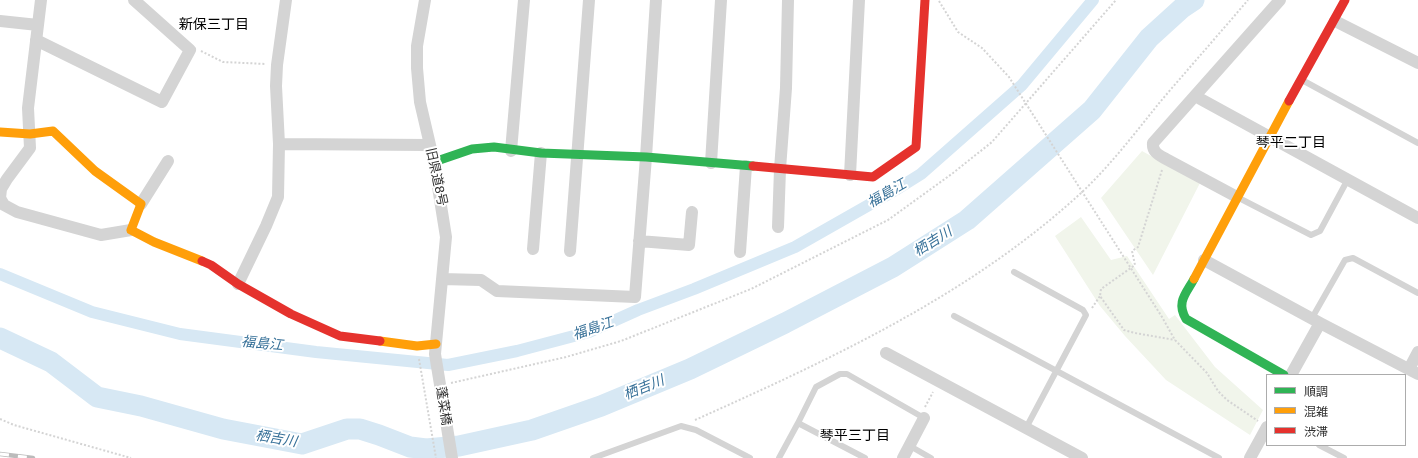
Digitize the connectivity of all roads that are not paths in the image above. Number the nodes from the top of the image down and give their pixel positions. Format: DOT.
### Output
graph roads {
  1 [pos="40,0"];
  2 [pos="134,0"];
  3 [pos="286,0"];
  4 [pos="425,0"];
  5 [pos="524,0"];
  6 [pos="589,0"];
  7 [pos="656,0"];
  8 [pos="721,0"];
  9 [pos="788,0"];
  10 [pos="860,0"];
  11 [pos="925,0"];
  12 [pos="1280,0"];
  13 [pos="1345,0"];
  14 [pos="0,21"];
  15 [pos="1335,21"];
  16 [pos="38,25"];
  17 [pos="36,40"];
  18 [pos="1418,63"];
  19 [pos="1302,80"];
  20 [pos="1195,96"];
  21 [pos="0,132"];
  22 [pos="30,134"];
  23 [pos="1270,137"];
  24 [pos="1418,143"];
  25 [pos="279,144"];
  26 [pos="429,145"];
  27 [pos="511,151"];
  28 [pos="541,153"];
  29 [pos="577,154"];
  30 [pos="646,157"];
  31 [pos="168,161"];
  32 [pos="434,162"];
  33 [pos="711,163"];
  34 [pos="746,166"];
  35 [pos="780,169"];
  36 [pos="850,175"];
  37 [pos="1348,179"];
  38 [pos="1237,197"];
  39 [pos="141,204"];
  40 [pos="692,212"];
  41 [pos="1418,218"];
  42 [pos="778,227"];
  43 [pos="131,230"];
  44 [pos="639,241"];
  45 [pos="532,249"];
  46 [pos="570,252"];
  47 [pos="740,252"];
  48 [pos="1204,260"];
  49 [pos="1014,272"];
  50 [pos="442,279"];
  51 [pos="238,284"];
  52 [pos="1418,293"];
  53 [pos="954,316"];
  54 [pos="1316,321"];
  55 [pos="436,349"];
  56 [pos="1418,352"];
  57 [pos="886,353"];
  58 [pos="1056,372"];
  59 [pos="1414,372"];
  60 [pos="1282,374"];
  61 [pos="1291,374"];
  62 [pos="924,418"];
  63 [pos="798,423"];
  64 [pos="1262,424"];
  65 [pos="1026,428"];
  66 [pos="910,446"];
  67 [pos="1321,446"];
  68 [pos="452,458"];
  69 [pos="593,458"];
  70 [pos="750,458"];
  71 [pos="779,458"];
  72 [pos="865,458"];
  73 [pos="903,458"];
  74 [pos="931,458"];
  75 [pos="1082,458"];
  76 [pos="1219,458"];
  77 [pos="1250,458"];
  78 [pos="1344,458"];
  1 -- 16 [label="street"];
  2 -- 17 [label="street"];
  3 -- 25 [label="street"];
  4 -- 26 [label="street, 旧県道8号"];
  5 -- 27 [label="street"];
  6 -- 29 [label="street"];
  7 -- 30 [label="street"];
  8 -- 33 [label="street"];
  9 -- 35 [label="street"];
  10 -- 36 [label="street"];
  11 -- 36 [label="street"];
  12 -- 20 [label="street"];
  13 -- 15 [label="street"];
  14 -- 16 [label="street"];
  15 -- 18 [label="street"];
  15 -- 19 [label="street"];
  16 -- 17 [label="street"];
  17 -- 22 [label="street"];
  19 -- 23 [label="street"];
  19 -- 24 [label="lane"];
  20 -- 23 [label="street"];
  20 -- 38 [label="street"];
  21 -- 22 [label="street"];
  22 -- 39 [label="street"];
  22 -- 43 [label="street"];
  23 -- 37 [label="street"];
  23 -- 38 [label="street"];
  25 -- 26 [label="street"];
  25 -- 51 [label="street"];
  26 -- 32 [label="street, 旧県道8号"];
  27 -- 28 [label="street"];
  27 -- 32 [label="street"];
  28 -- 29 [label="street"];
  28 -- 45 [label="street"];
  29 -- 30 [label="street"];
  29 -- 46 [label="street"];
  30 -- 33 [label="street"];
  30 -- 44 [label="street"];
  31 -- 39 [label="street"];
  32 -- 50 [label="street, 旧県道8号"];
  33 -- 34 [label="street"];
  34 -- 35 [label="street"];
  34 -- 47 [label="street"];
  35 -- 36 [label="street"];
  35 -- 42 [label="street"];
  37 -- 38 [label="lane"];
  37 -- 41 [label="street"];
  38 -- 48 [label="street"];
  39 -- 43 [label="street"];
  40 -- 44 [label="street"];
  43 -- 51 [label="street"];
  44 -- 50 [label="street"];
  48 -- 54 [label="street"];
  48 -- 60 [label="street"];
  49 -- 58 [label="lane"];
  50 -- 55 [label="street, 旧県道8号"];
  51 -- 55 [label="street"];
  52 -- 54 [label="lane"];
  53 -- 58 [label="lane"];
  54 -- 59 [label="street"];
  54 -- 61 [label="street"];
  55 -- 68 [label="street, 蓬菜橋"];
  56 -- 59 [label="street"];
  57 -- 65 [label="street"];
  58 -- 65 [label="lane"];
  58 -- 76 [label="lane"];
  62 -- 63 [label="lane"];
  62 -- 66 [label="street"];
  63 -- 71 [label="lane"];
  63 -- 72 [label="lane"];
  64 -- 77 [label="street"];
  65 -- 75 [label="street"];
  66 -- 73 [label="street"];
  66 -- 74 [label="lane"];
  67 -- 78 [label="lane"];
  69 -- 70 [label="lane"];
}
